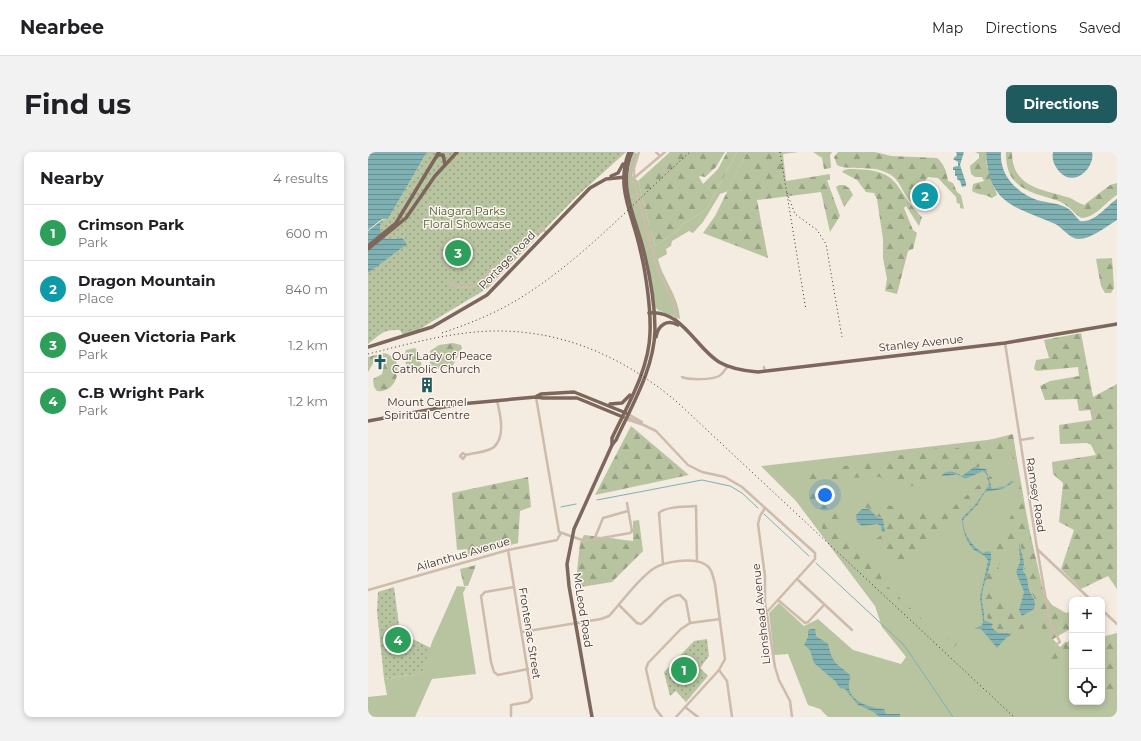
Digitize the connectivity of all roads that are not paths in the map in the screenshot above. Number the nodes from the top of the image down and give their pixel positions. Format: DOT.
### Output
graph roads {
  1 [pos="457,152"];
  2 [pos="630,152"];
  3 [pos="639,152"];
  4 [pos="656,152"];
  5 [pos="665,152"];
  6 [pos="438,154"];
  7 [pos="660,156"];
  8 [pos="444,165"];
  9 [pos="625,177"];
  10 [pos="634,178"];
  11 [pos="575,202"];
  12 [pos="546,232"];
  13 [pos="384,235"];
  14 [pos="368,246"];
  15 [pos="368,249"];
  16 [pos="446,280"];
  17 [pos="654,312"];
  18 [pos="649,313"];
  19 [pos="676,320"];
  20 [pos="1117,324"];
  21 [pos="684,328"];
  22 [pos="1005,343"];
  23 [pos="368,347"];
  24 [pos="728,366"];
  25 [pos="647,371"];
  26 [pos="682,377"];
  27 [pos="634,389"];
  28 [pos="536,397"];
  29 [pos="497,400"];
  30 [pos="606,404"];
  31 [pos="624,412"];
  32 [pos="622,417"];
  33 [pos="627,417"];
  34 [pos="368,421"];
  35 [pos="644,424"];
  36 [pos="1033,438"];
  37 [pos="1020,440"];
  38 [pos="612,444"];
  39 [pos="466,455"];
  40 [pos="627,503"];
  41 [pos="765,508"];
  42 [pos="628,511"];
  43 [pos="561,533"];
  44 [pos="572,536"];
  45 [pos="594,540"];
  46 [pos="1037,548"];
  47 [pos="508,550"];
  48 [pos="697,561"];
  49 [pos="663,564"];
  50 [pos="797,579"];
  51 [pos="514,587"];
  52 [pos="368,590"];
  53 [pos="1088,597"];
  54 [pos="778,600"];
  55 [pos="619,605"];
  56 [pos="824,605"];
  57 [pos="767,612"];
  58 [pos="1105,613"];
  59 [pos="720,619"];
  60 [pos="575,623"];
  61 [pos="690,623"];
  62 [pos="1117,624"];
  63 [pos="852,630"];
  64 [pos="522,632"];
  65 [pos="1055,645"];
  66 [pos="528,669"];
  67 [pos="719,670"];
  68 [pos="685,707"];
  69 [pos="511,717"];
  70 [pos="592,717"];
  71 [pos="662,717"];
  72 [pos="676,717"];
  73 [pos="698,717"];
  74 [pos="732,717"];
  75 [pos="792,717"];
  1 -- 8 [label="main road"];
  2 -- 9 [label="main road"];
  2 -- 11 [label="main road"];
  3 -- 10 [label="street"];
  4 -- 7 [label="street"];
  5 -- 7 [label="street"];
  6 -- 8 [label="main road"];
  6 -- 13 [label="main road"];
  7 -- 10 [label="street"];
  8 -- 13 [label="main road"];
  9 -- 11 [label="main road, Portage Road"];
  9 -- 17 [label="main road"];
  9 -- 18 [label="main road"];
  10 -- 19 [label="street"];
  11 -- 12 [label="main road, Portage Road"];
  12 -- 16 [label="street"];
  12 -- 23 [label="main road, Portage Road"];
  13 -- 14 [label="main road"];
  13 -- 15 [label="main road"];
  17 -- 18 [label="main road"];
  17 -- 19 [label="main road, Stanley Avenue"];
  17 -- 25 [label="main road"];
  18 -- 27 [label="main road"];
  19 -- 21 [label="main road, Stanley Avenue"];
  20 -- 22 [label="main road, Stanley Avenue"];
  21 -- 24 [label="main road, Stanley Avenue"];
  21 -- 25 [label="main road"];
  22 -- 24 [label="main road, Stanley Avenue"];
  22 -- 37 [label="street, Ramsey Road"];
  24 -- 26 [label="street"];
  25 -- 33 [label="main road"];
  27 -- 30 [label="main road"];
  27 -- 31 [label="main road"];
  28 -- 29 [label="main road"];
  28 -- 30 [label="main road"];
  28 -- 32 [label="main road"];
  28 -- 43 [label="street"];
  29 -- 34 [label="main road"];
  29 -- 39 [label="street"];
  30 -- 31 [label="main road"];
  31 -- 32 [label="main road"];
  31 -- 33 [label="main road"];
  32 -- 33 [label="main road"];
  32 -- 38 [label="main road"];
  33 -- 35 [label="street"];
  33 -- 35 [label="street"];
  33 -- 38 [label="main road"];
  35 -- 41 [label="street"];
  36 -- 37 [label="street"];
  37 -- 46 [label="street, Ramsey Road"];
  38 -- 44 [label="main road, McLeod Road"];
  40 -- 42 [label="street"];
  41 -- 50 [label="street"];
  41 -- 57 [label="street, Lionshead Avenue"];
  42 -- 45 [label="street"];
  42 -- 45 [label="street"];
  43 -- 44 [label="street"];
  43 -- 47 [label="street, Ailanthus Avenue"];
  44 -- 45 [label="street"];
  44 -- 60 [label="main road, McLeod Road"];
  46 -- 53 [label="street"];
  46 -- 65 [label="street, Ramsey Road"];
  47 -- 51 [label="street, Frontenac Street"];
  47 -- 52 [label="street, Ailanthus Avenue"];
  48 -- 49 [label="street"];
  48 -- 49 [label="street"];
  48 -- 59 [label="street"];
  49 -- 55 [label="street"];
  50 -- 54 [label="street"];
  50 -- 56 [label="street"];
  51 -- 64 [label="street, Frontenac Street"];
  51 -- 66 [label="street"];
  54 -- 56 [label="street"];
  54 -- 57 [label="street"];
  55 -- 60 [label="street"];
  55 -- 61 [label="street"];
  56 -- 63 [label="street"];
  57 -- 75 [label="street, Lionshead Avenue"];
  58 -- 62 [label="street"];
  59 -- 61 [label="street"];
  59 -- 67 [label="street"];
  60 -- 64 [label="street"];
  60 -- 70 [label="main road, McLeod Road"];
  61 -- 71 [label="street"];
  64 -- 66 [label="street, Frontenac Street"];
  66 -- 69 [label="street, Frontenac Street"];
  67 -- 68 [label="street"];
  67 -- 74 [label="street"];
  68 -- 72 [label="street"];
  68 -- 73 [label="street"];
}
